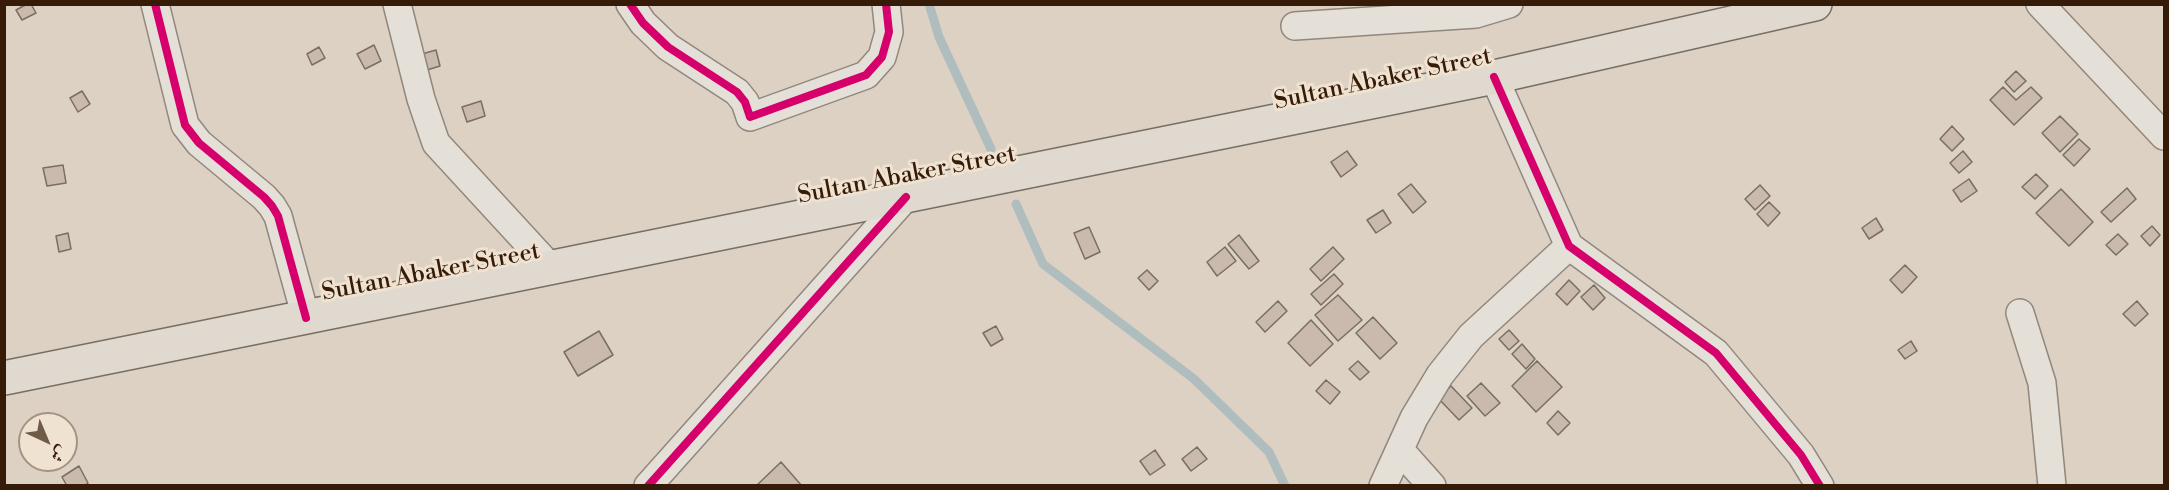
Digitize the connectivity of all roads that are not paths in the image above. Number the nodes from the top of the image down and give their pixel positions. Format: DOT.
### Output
graph roads {
  1 [pos="155,4"];
  2 [pos="397,4"];
  3 [pos="630,4"];
  4 [pos="886,4"];
  5 [pos="1509,4"];
  6 [pos="1815,4"];
  7 [pos="2040,4"];
  8 [pos="1295,26"];
  9 [pos="1494,77"];
  10 [pos="2164,136"];
  11 [pos="906,196"];
  12 [pos="1569,246"];
  13 [pos="551,268"];
  14 [pos="2020,314"];
  15 [pos="306,318"];
  16 [pos="4,378"];
  17 [pos="1400,450"];
  18 [pos="648,486"];
  19 [pos="1383,486"];
  20 [pos="1432,486"];
  21 [pos="1820,486"];
  22 [pos="2052,486"];
  1 -- 15 [label="street"];
  2 -- 13 [label="street"];
  3 -- 4 [label="street"];
  5 -- 8 [label="street"];
  6 -- 9 [label="highway, Sultan Abaker Street"];
  7 -- 10 [label="street"];
  9 -- 11 [label="highway, Sultan Abaker Street"];
  9 -- 12 [label="street"];
  11 -- 13 [label="highway, Sultan Abaker Street"];
  11 -- 18 [label="street"];
  12 -- 17 [label="street"];
  12 -- 21 [label="street"];
  13 -- 15 [label="highway, Sultan Abaker Street"];
  14 -- 22 [label="street"];
  15 -- 16 [label="highway, Sultan Abaker Street"];
  17 -- 19 [label="street"];
  17 -- 20 [label="street"];
}
